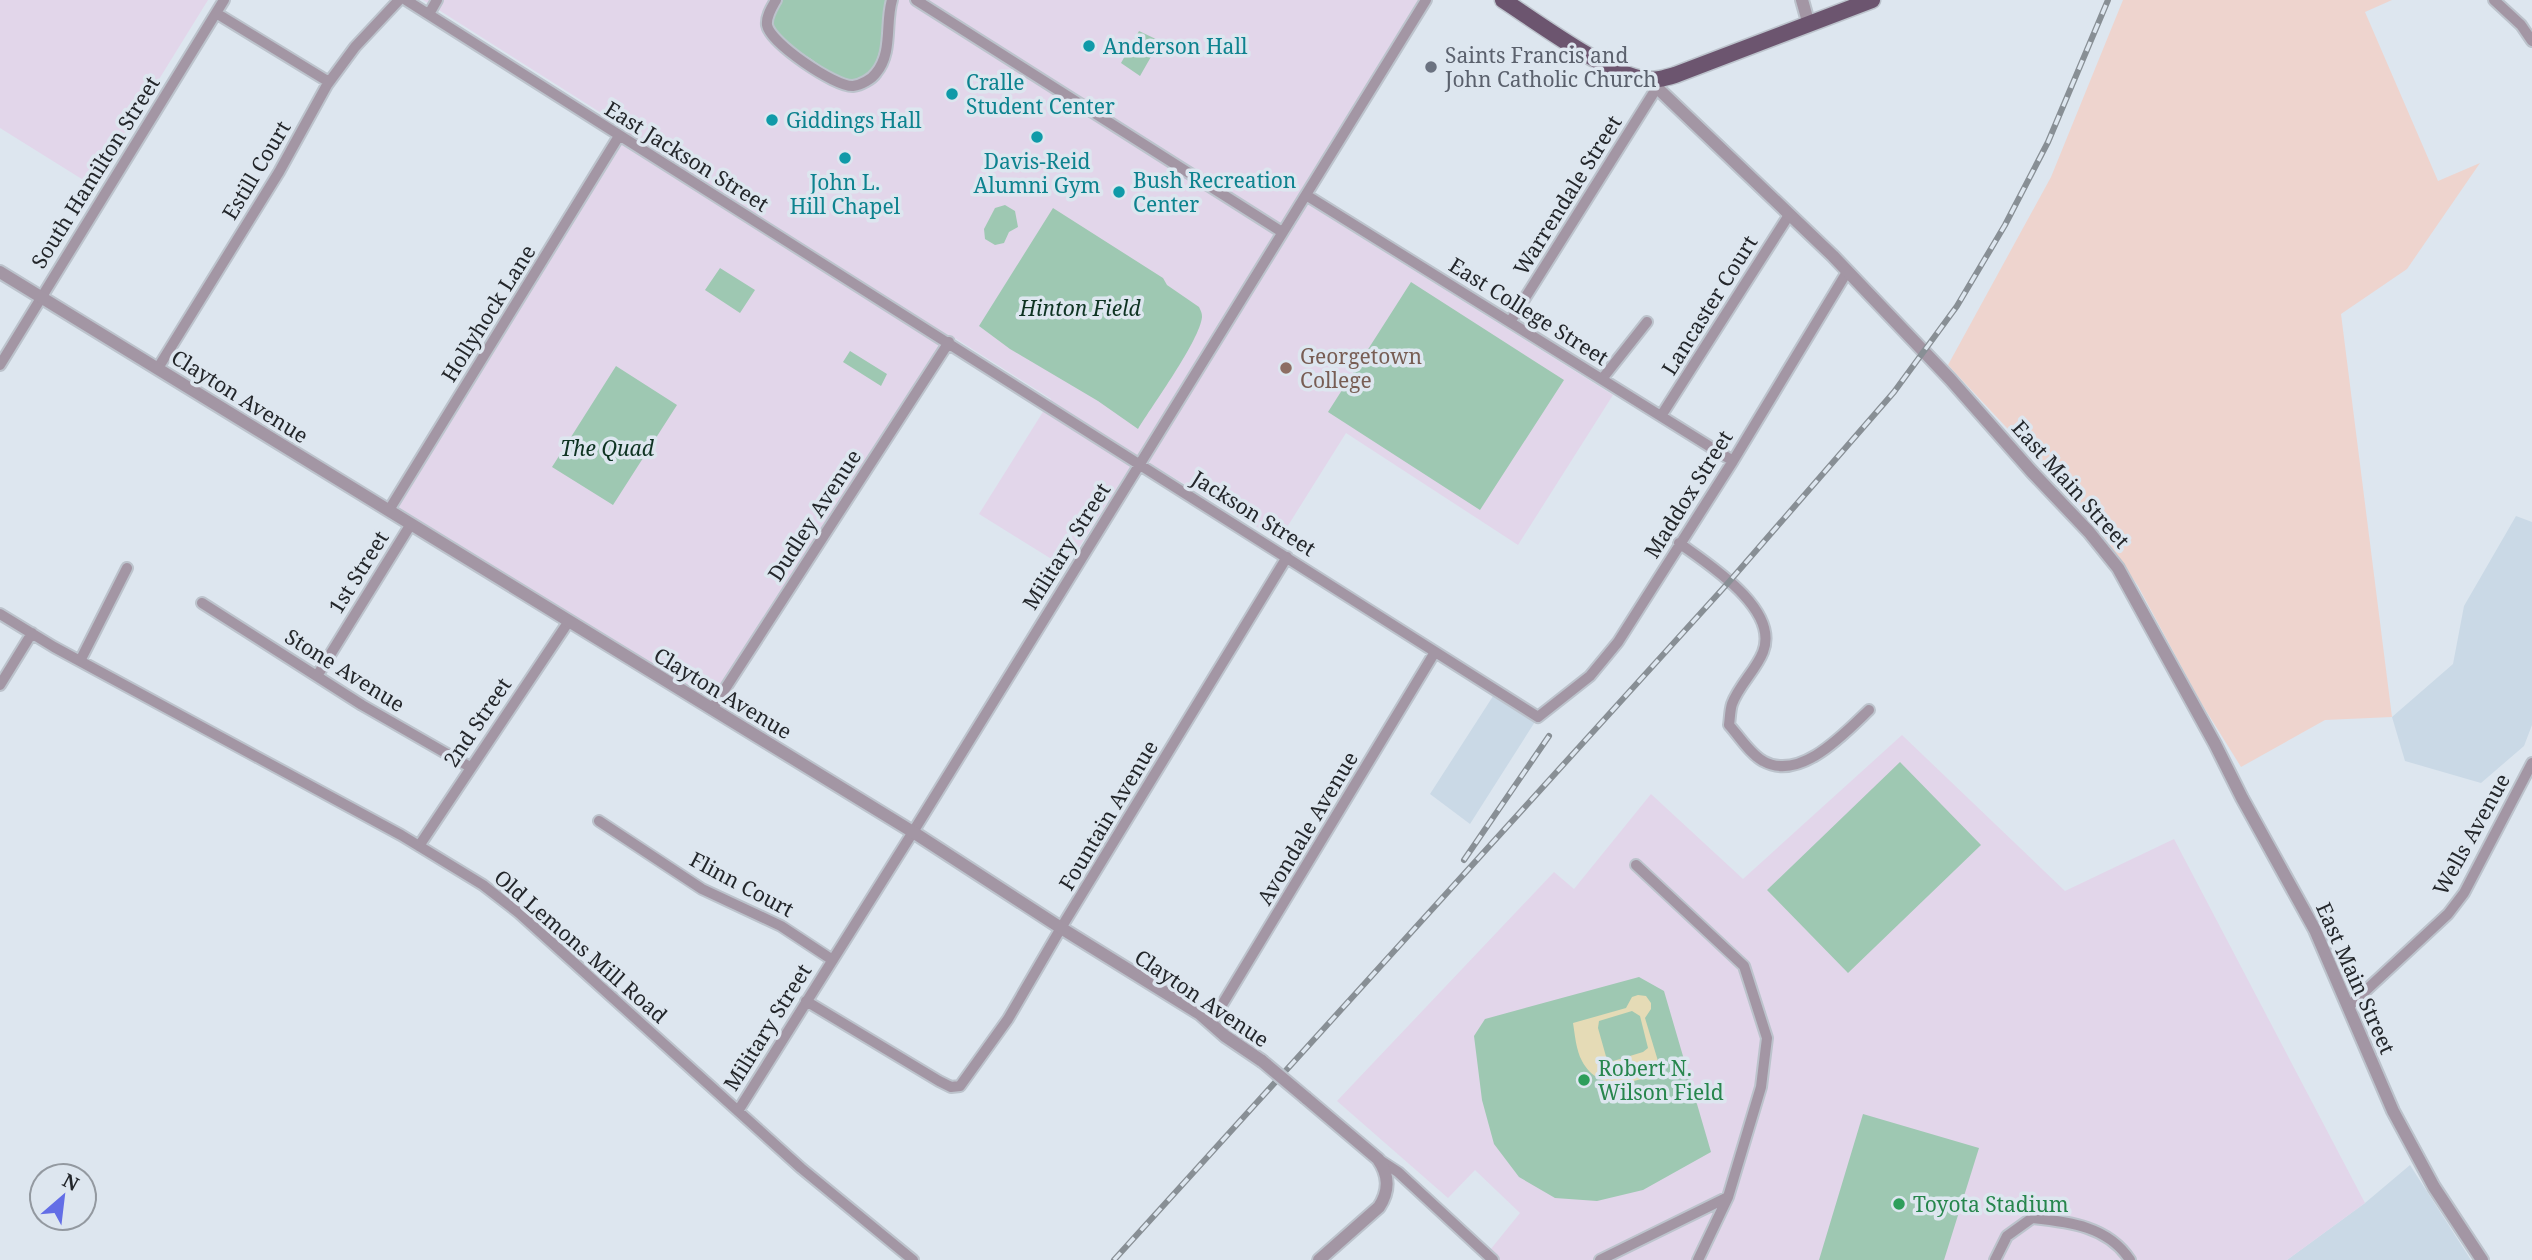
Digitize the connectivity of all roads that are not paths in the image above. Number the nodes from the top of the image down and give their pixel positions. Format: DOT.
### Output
graph roads {
  1 [pos="224,0"];
  2 [pos="399,0"];
  3 [pos="407,0"];
  4 [pos="437,0"];
  5 [pos="776,0"];
  6 [pos="892,0"];
  7 [pos="916,0"];
  8 [pos="1426,0"];
  9 [pos="1503,0"];
  10 [pos="1802,0"];
  11 [pos="1872,0"];
  12 [pos="2494,0"];
  13 [pos="216,13"];
  14 [pos="429,14"];
  15 [pos="1810,24"];
  16 [pos="2532,41"];
  17 [pos="330,82"];
  18 [pos="1652,84"];
  19 [pos="619,136"];
  20 [pos="1306,195"];
  21 [pos="1789,215"];
  22 [pos="1282,232"];
  23 [pos="0,272"];
  24 [pos="1847,272"];
  25 [pos="40,297"];
  26 [pos="1510,322"];
  27 [pos="1647,322"];
  28 [pos="949,342"];
  29 [pos="0,365"];
  30 [pos="158,368"];
  31 [pos="1602,379"];
  32 [pos="1661,416"];
  33 [pos="1733,461"];
  34 [pos="1140,464"];
  35 [pos="389,510"];
  36 [pos="411,524"];
  37 [pos="1679,543"];
  38 [pos="1287,557"];
  39 [pos="127,568"];
  40 [pos="202,603"];
  41 [pos="0,614"];
  42 [pos="569,621"];
  43 [pos="32,634"];
  44 [pos="1435,652"];
  45 [pos="80,661"];
  46 [pos="317,676"];
  47 [pos="0,685"];
  48 [pos="712,709"];
  49 [pos="1869,710"];
  50 [pos="1538,717"];
  51 [pos="2532,763"];
  52 [pos="470,767"];
  53 [pos="599,821"];
  54 [pos="913,832"];
  55 [pos="419,846"];
  56 [pos="1636,864"];
  57 [pos="1061,928"];
  58 [pos="831,960"];
  59 [pos="806,1001"];
  60 [pos="2348,1007"];
  61 [pos="1211,1023"];
  62 [pos="738,1111"];
  63 [pos="1378,1159"];
  64 [pos="1728,1197"];
  65 [pos="1604,1259"];
  66 [pos="913,1260"];
  67 [pos="1319,1260"];
  68 [pos="1493,1260"];
  69 [pos="1698,1260"];
  70 [pos="1995,1260"];
  71 [pos="2130,1260"];
  72 [pos="2482,1260"];
  1 -- 13 [label="street, South Hamilton Street"];
  2 -- 17 [label="street, Estill Court"];
  3 -- 14 [label="street, East Jackson Street"];
  4 -- 14 [label="street"];
  5 -- 6 [label="street"];
  7 -- 22 [label="street"];
  8 -- 20 [label="street, Military Street"];
  9 -- 18 [label="main road, East Main Street"];
  10 -- 15 [label="street"];
  11 -- 15 [label="main road"];
  12 -- 16 [label="street"];
  13 -- 17 [label="street"];
  13 -- 25 [label="street, South Hamilton Street"];
  14 -- 19 [label="street, East Jackson Street"];
  15 -- 18 [label="main road"];
  17 -- 30 [label="street, Estill Court"];
  18 -- 21 [label="street, East Main Street"];
  18 -- 26 [label="street, Warrendale Street"];
  19 -- 28 [label="street, East Jackson Street"];
  19 -- 35 [label="street, Hollyhock Lane"];
  20 -- 22 [label="street, Military Street"];
  20 -- 26 [label="street, East College Street"];
  21 -- 24 [label="street, East Main Street"];
  21 -- 32 [label="street, Lancaster Court"];
  22 -- 34 [label="street, Military Street"];
  23 -- 25 [label="street, Clayton Avenue"];
  24 -- 33 [label="street, Maddox Street"];
  24 -- 60 [label="street, East Main Street"];
  25 -- 29 [label="street, South Hamilton Street"];
  25 -- 30 [label="street, Clayton Avenue"];
  26 -- 31 [label="street, East College Street"];
  27 -- 31 [label="street, Lancaster Court"];
  28 -- 34 [label="street, Jackson Street"];
  28 -- 48 [label="street, Dudley Avenue"];
  30 -- 35 [label="street, Clayton Avenue"];
  31 -- 32 [label="street, East College Street"];
  32 -- 33 [label="street, East College Street"];
  33 -- 37 [label="street, Maddox Street"];
  34 -- 38 [label="street, Jackson Street"];
  34 -- 54 [label="street, Military Street"];
  35 -- 36 [label="street, Clayton Avenue"];
  36 -- 42 [label="street, Clayton Avenue"];
  36 -- 46 [label="street, 1st Street"];
  37 -- 49 [label="street"];
  37 -- 50 [label="street, Maddox Street"];
  38 -- 44 [label="street, Jackson Street"];
  38 -- 57 [label="street, Fountain Avenue"];
  39 -- 45 [label="street"];
  40 -- 46 [label="street, Stone Avenue"];
  41 -- 43 [label="street, Old Lemons Mill Road"];
  42 -- 48 [label="street, Clayton Avenue"];
  42 -- 52 [label="street, 2nd Street"];
  43 -- 45 [label="street, Old Lemons Mill Road"];
  43 -- 47 [label="street"];
  44 -- 50 [label="street, Jackson Street"];
  44 -- 61 [label="street, Avondale Avenue"];
  45 -- 55 [label="street, Old Lemons Mill Road"];
  46 -- 52 [label="street, Stone Avenue"];
  48 -- 54 [label="street, Clayton Avenue"];
  51 -- 60 [label="street, Wells Avenue"];
  52 -- 55 [label="street, 2nd Street"];
  53 -- 58 [label="street, Flinn Court"];
  54 -- 57 [label="street, Clayton Avenue"];
  54 -- 58 [label="street, Military Street"];
  55 -- 62 [label="street, Old Lemons Mill Road"];
  56 -- 64 [label="street"];
  57 -- 59 [label="street, Fountain Avenue"];
  57 -- 61 [label="street, Clayton Avenue"];
  58 -- 59 [label="street, Military Street"];
  59 -- 62 [label="street, Military Street"];
  60 -- 72 [label="street, East Main Street"];
  61 -- 63 [label="street, Clayton Avenue, bridge"];
  62 -- 66 [label="street, Old Lemons Mill Road"];
  63 -- 67 [label="street"];
  63 -- 68 [label="street"];
  64 -- 65 [label="street"];
  64 -- 69 [label="street"];
  70 -- 71 [label="street"];
}
